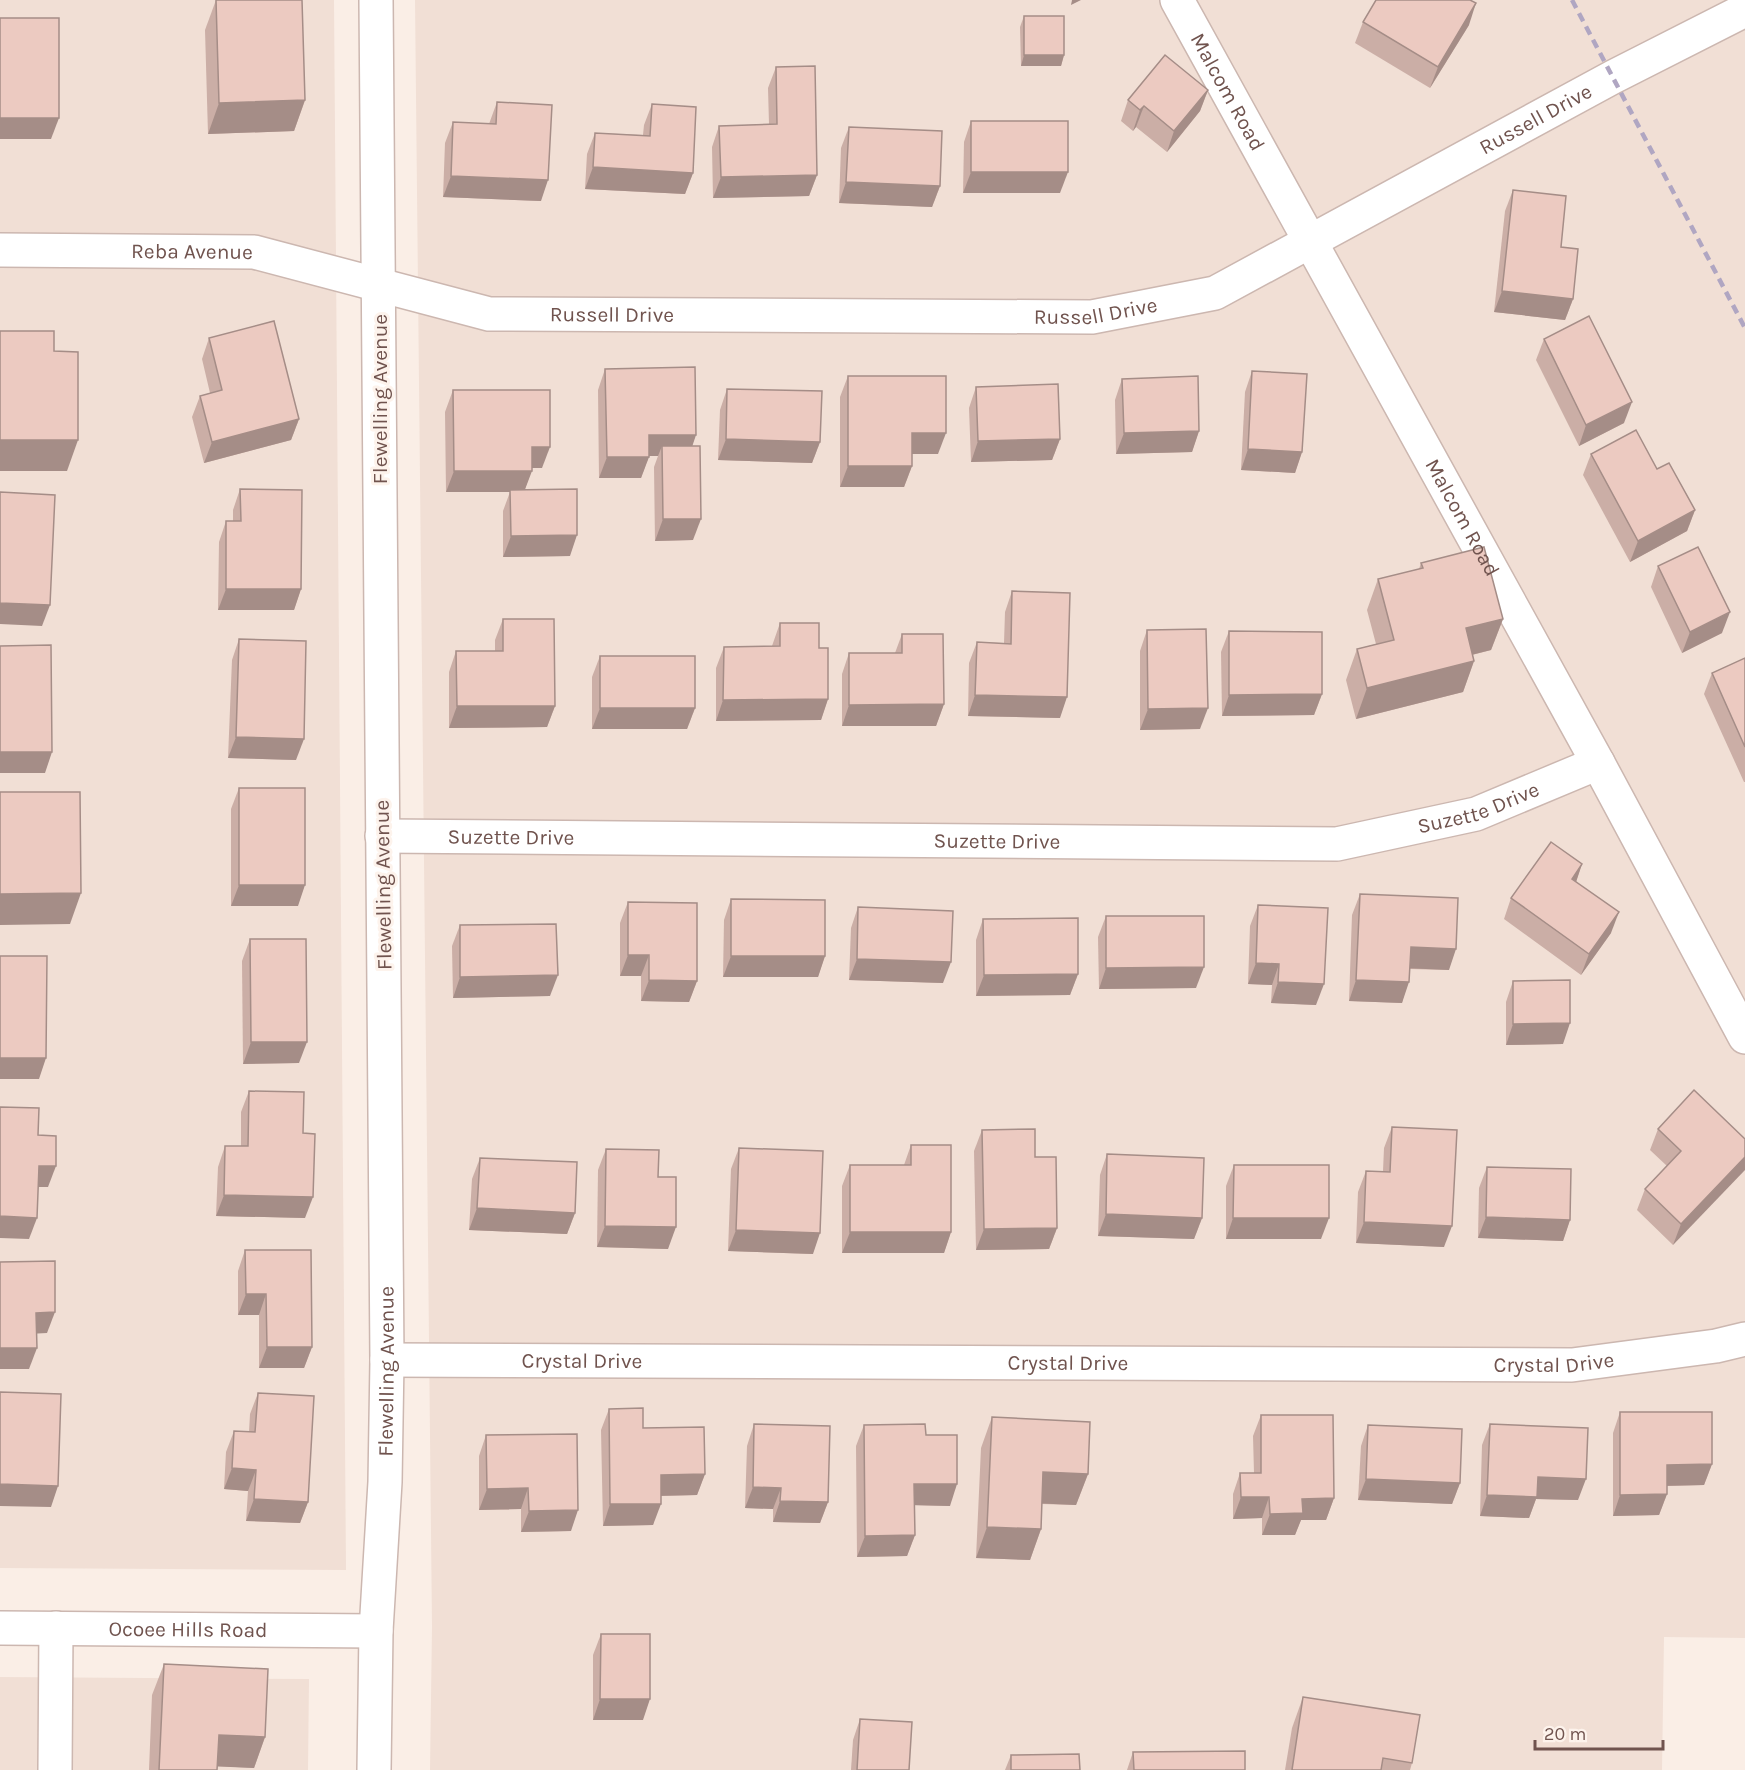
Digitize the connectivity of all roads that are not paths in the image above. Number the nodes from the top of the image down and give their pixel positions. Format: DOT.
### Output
graph roads {
  1 [pos="376,0"];
  2 [pos="1178,0"];
  3 [pos="1745,10"];
  4 [pos="1311,242"];
  5 [pos="0,250"];
  6 [pos="379,285"];
  7 [pos="1598,763"];
  8 [pos="382,836"];
  9 [pos="1745,1037"];
  10 [pos="1745,1339"];
  11 [pos="387,1360"];
  12 [pos="0,1628"];
  13 [pos="56,1628"];
  14 [pos="376,1631"];
  15 [pos="55,1770"];
  16 [pos="374,1770"];
  1 -- 6 [label="street, Flewelling Avenue"];
  2 -- 4 [label="street, Malcom Road"];
  3 -- 4 [label="street, Russell Drive"];
  4 -- 6 [label="street, Russell Drive"];
  4 -- 7 [label="street, Malcom Road"];
  5 -- 6 [label="street, Reba Avenue"];
  6 -- 8 [label="street, Flewelling Avenue"];
  7 -- 8 [label="street, Suzette Drive"];
  7 -- 9 [label="street, Malcom Road"];
  8 -- 11 [label="street, Flewelling Avenue"];
  10 -- 11 [label="street, Crystal Drive"];
  11 -- 14 [label="street, Flewelling Avenue"];
  12 -- 13 [label="street, Ocoee Hills Road"];
  13 -- 14 [label="street, Ocoee Hills Road"];
  13 -- 15 [label="street"];
  14 -- 16 [label="street, Flewelling Avenue"];
}
